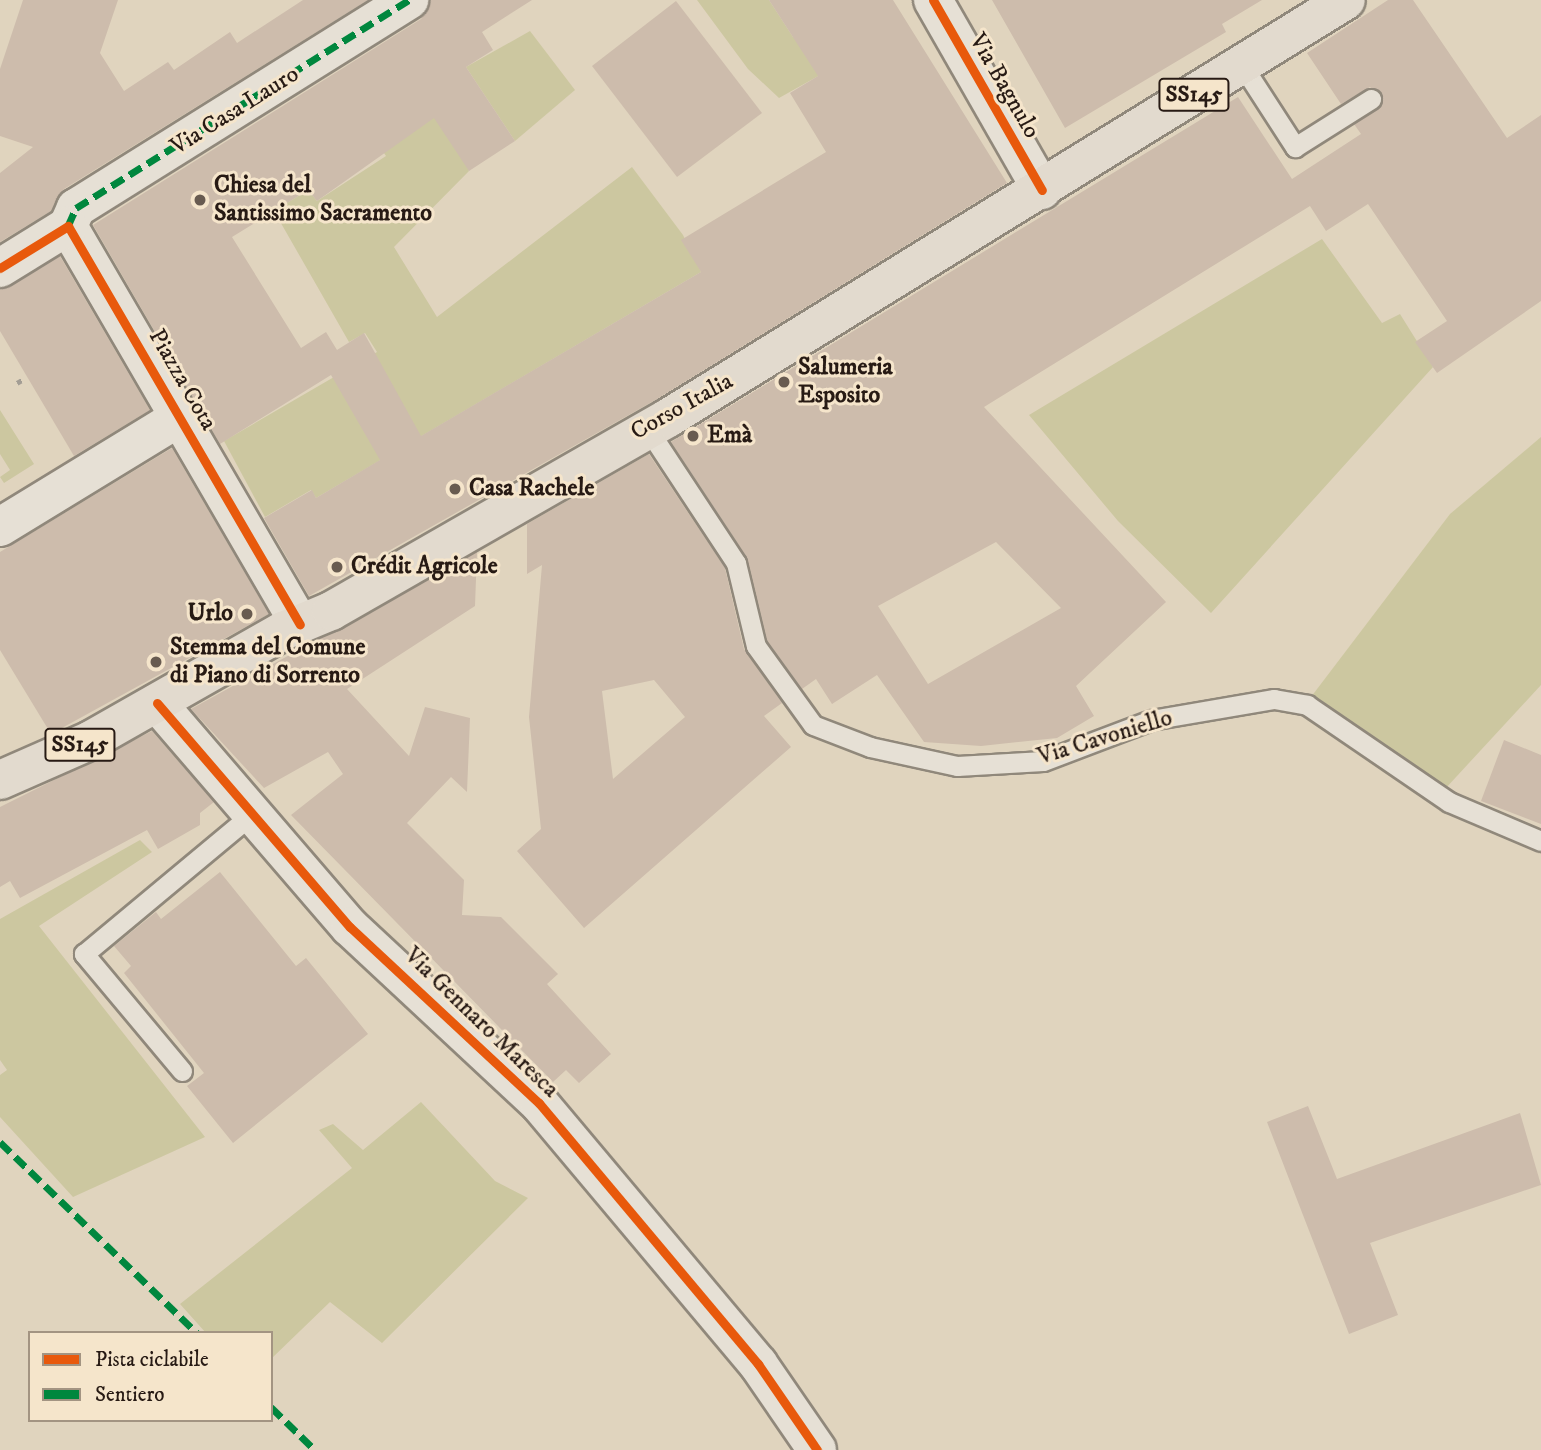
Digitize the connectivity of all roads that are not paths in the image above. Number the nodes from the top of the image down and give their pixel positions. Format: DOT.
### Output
graph roads {
  1 [pos="409,0"];
  2 [pos="933,0"];
  3 [pos="1346,0"];
  4 [pos="1242,65"];
  5 [pos="1371,99"];
  6 [pos="1042,190"];
  7 [pos="68,226"];
  8 [pos="0,268"];
  9 [pos="180,417"];
  10 [pos="647,428"];
  11 [pos="0,527"];
  12 [pos="300,624"];
  13 [pos="157,703"];
  14 [pos="0,780"];
  15 [pos="253,813"];
  16 [pos="1541,841"];
  17 [pos="182,1071"];
  18 [pos="817,1450"];
  1 -- 7 [label="street, Via Casa Lauro"];
  2 -- 6 [label="street, Via Bagnulo"];
  3 -- 4 [label="main road, Corso Italia / SS145"];
  4 -- 5 [label="lane"];
  4 -- 6 [label="main road, Corso Italia / SS145"];
  6 -- 10 [label="main road, Corso Italia / SS145"];
  7 -- 8 [label="street"];
  7 -- 9 [label="street, Piazza Cota"];
  9 -- 11 [label="street, Piazza Cota"];
  9 -- 12 [label="street, Piazza Cota"];
  10 -- 12 [label="main road, Corso Italia / SS145"];
  10 -- 16 [label="lane, Via Cavoniello"];
  12 -- 13 [label="main road, Corso Italia / SS145"];
  13 -- 14 [label="main road, Corso Italia / SS145"];
  13 -- 15 [label="street, Via Gennaro Maresca"];
  15 -- 17 [label="lane"];
  15 -- 18 [label="street, Via Gennaro Maresca"];
}
